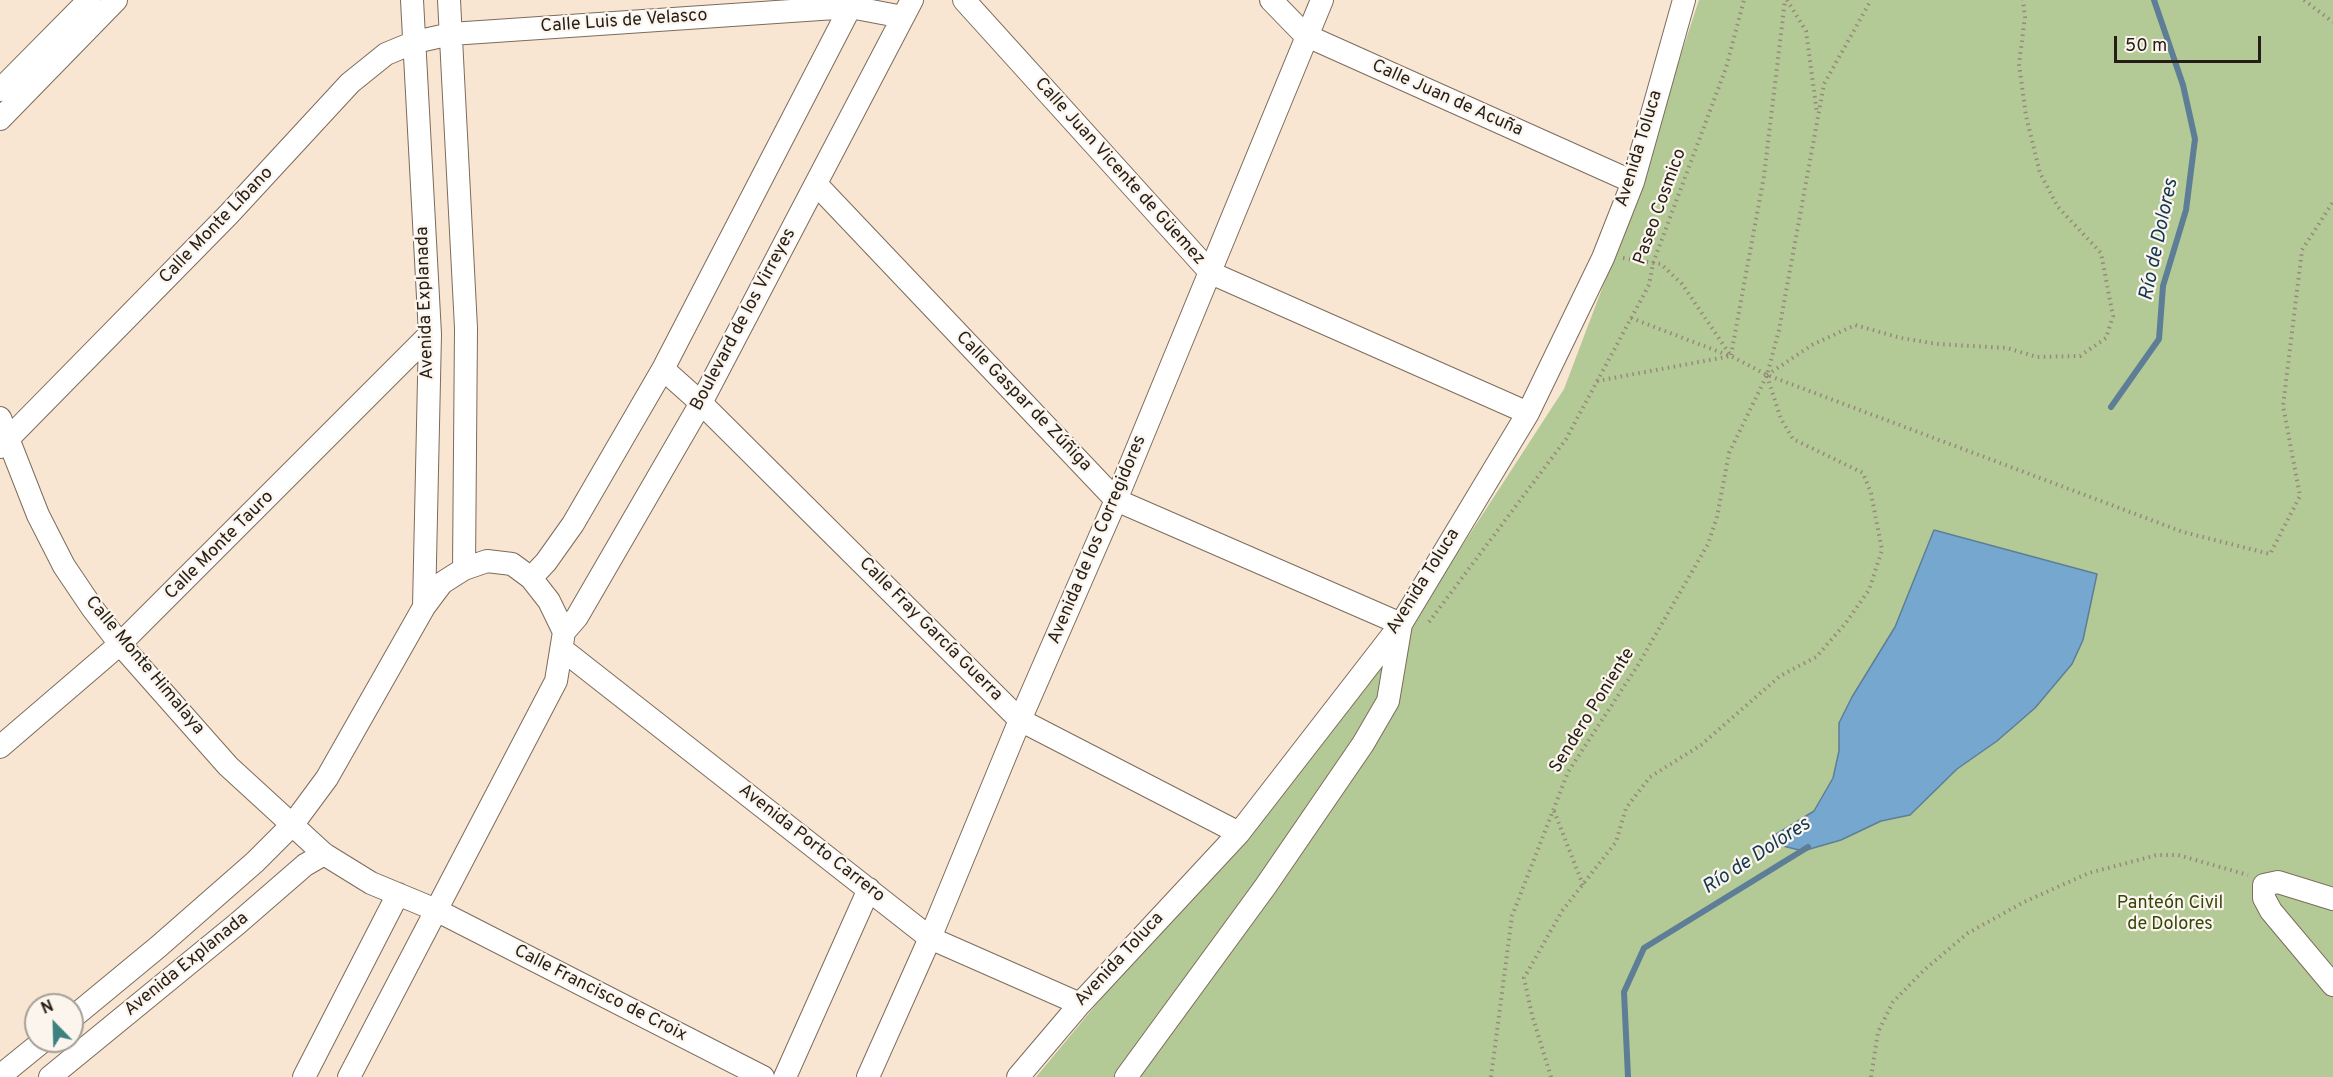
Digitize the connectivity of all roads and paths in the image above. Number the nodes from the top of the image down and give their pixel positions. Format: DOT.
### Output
graph roads {
  1 [pos="88,0"];
  2 [pos="116,0"];
  3 [pos="412,0"];
  4 [pos="449,0"];
  5 [pos="964,0"];
  6 [pos="1271,0"];
  7 [pos="1322,0"];
  8 [pos="1684,0"];
  9 [pos="1744,0"];
  10 [pos="1786,0"];
  11 [pos="1871,0"];
  12 [pos="2024,0"];
  13 [pos="2304,0"];
  14 [pos="852,3"];
  15 [pos="908,8"];
  16 [pos="2333,22"];
  17 [pos="451,34"];
  18 [pos="1305,35"];
  19 [pos="415,42"];
  20 [pos="0,90"];
  21 [pos="0,118"];
  22 [pos="1818,120"];
  23 [pos="1633,182"];
  24 [pos="816,184"];
  25 [pos="2333,202"];
  26 [pos="1603,258"];
  27 [pos="1653,263"];
  28 [pos="1211,273"];
  29 [pos="1631,318"];
  30 [pos="430,334"];
  31 [pos="1731,356"];
  32 [pos="663,369"];
  33 [pos="1767,375"];
  34 [pos="1597,381"];
  35 [pos="701,403"];
  36 [pos="1528,413"];
  37 [pos="0,418"];
  38 [pos="4,444"];
  39 [pos="1116,500"];
  40 [pos="464,568"];
  41 [pos="531,578"];
  42 [pos="424,607"];
  43 [pos="1401,624"];
  44 [pos="1423,630"];
  45 [pos="563,641"];
  46 [pos="120,644"];
  47 [pos="1020,720"];
  48 [pos="0,747"];
  49 [pos="1553,809"];
  50 [pos="293,824"];
  51 [pos="1239,833"];
  52 [pos="324,854"];
  53 [pos="1583,885"];
  54 [pos="2264,885"];
  55 [pos="869,889"];
  56 [pos="398,894"];
  57 [pos="2333,899"];
  58 [pos="436,910"];
  59 [pos="930,939"];
  60 [pos="2333,985"];
  61 [pos="1080,1004"];
  62 [pos="84,1008"];
  63 [pos="28,1053"];
  64 [pos="0,1076"];
  65 [pos="50,1077"];
  66 [pos="304,1077"];
  67 [pos="350,1077"];
  68 [pos="763,1077"];
  69 [pos="785,1077"];
  70 [pos="868,1077"];
  71 [pos="1018,1077"];
  72 [pos="1126,1077"];
  73 [pos="1491,1077"];
  74 [pos="1551,1077"];
  75 [pos="1871,1077"];
  1 -- 20 [label="street"];
  2 -- 21 [label="street"];
  3 -- 19 [label="street, Avenida Explanada"];
  4 -- 17 [label="street, Avenida Explanada"];
  5 -- 28 [label="street, Calle Juan Vicente de Güemez"];
  6 -- 18 [label="street, Calle Juan de Acuña"];
  7 -- 18 [label="street, Avenida de los Corregidores"];
  8 -- 23 [label="street, Avenida Toluca"];
  9 -- 27 [label="path, Paseo Cosmico"];
  10 -- 22 [label="path"];
  10 -- 31 [label="path"];
  11 -- 22 [label="path, Sendero Poniente"];
  12 -- 33 [label="path"];
  13 -- 16 [label="path"];
  14 -- 15 [label="street, Calle Luis de Velasco"];
  14 -- 17 [label="street, Calle Luis de Velasco"];
  14 -- 32 [label="street"];
  15 -- 24 [label="street, Boulevard de los Virreyes"];
  17 -- 19 [label="street, Calle Monte Líbano"];
  17 -- 40 [label="street, Avenida Explanada"];
  18 -- 23 [label="street, Calle Juan de Acuña"];
  18 -- 28 [label="street, Avenida de los Corregidores"];
  19 -- 30 [label="street, Avenida Explanada"];
  19 -- 38 [label="street, Calle Monte Líbano"];
  22 -- 33 [label="path, Sendero Poniente"];
  23 -- 26 [label="street, Avenida Toluca"];
  24 -- 35 [label="street, Boulevard de los Virreyes"];
  24 -- 39 [label="street, Calle Gaspar de Zúñiga"];
  25 -- 33 [label="path"];
  26 -- 27 [label="path"];
  26 -- 36 [label="street, Avenida Toluca"];
  27 -- 29 [label="path, Paseo Cosmico"];
  27 -- 31 [label="path"];
  28 -- 36 [label="street, Calle Juan Vicente de Güemez"];
  28 -- 39 [label="street, Avenida de los Corregidores"];
  29 -- 31 [label="path"];
  29 -- 34 [label="path, Paseo Cosmico"];
  30 -- 42 [label="street, Avenida Explanada"];
  30 -- 46 [label="street, Calle Monte Tauro"];
  31 -- 33 [label="path"];
  31 -- 34 [label="path"];
  32 -- 35 [label="street, Calle Fray García Guerra"];
  32 -- 41 [label="street"];
  33 -- 49 [label="path, Sendero Poniente"];
  33 -- 53 [label="path"];
  34 -- 44 [label="path, Paseo Cosmico"];
  35 -- 45 [label="street, Boulevard de los Virreyes"];
  35 -- 47 [label="street, Calle Fray García Guerra"];
  36 -- 43 [label="street, Avenida Toluca"];
  37 -- 38 [label="street, Calle Monte Himalaya"];
  38 -- 46 [label="street, Calle Monte Himalaya"];
  39 -- 43 [label="street, Calle Gaspar de Zúñiga"];
  39 -- 47 [label="street, Avenida de los Corregidores"];
  40 -- 41 [label="street"];
  40 -- 42 [label="street, Avenida Explanada"];
  41 -- 45 [label="street"];
  42 -- 50 [label="street, Avenida Explanada"];
  43 -- 51 [label="street, Avenida Toluca"];
  43 -- 72 [label="street"];
  45 -- 55 [label="street, Avenida Porto Carrero"];
  45 -- 58 [label="street"];
  46 -- 48 [label="street, Calle Monte Tauro"];
  46 -- 50 [label="street, Calle Monte Himalaya"];
  47 -- 51 [label="street, Calle Fray García Guerra"];
  47 -- 59 [label="street, Avenida de los Corregidores"];
  49 -- 53 [label="path"];
  49 -- 73 [label="path, Sendero Poniente"];
  50 -- 52 [label="street, Calle Monte Himalaya"];
  50 -- 62 [label="street, Avenida Explanada"];
  51 -- 61 [label="street, Avenida Toluca"];
  52 -- 56 [label="street, Calle Francisco de Croix"];
  52 -- 65 [label="street, Avenida Explanada"];
  53 -- 74 [label="path"];
  54 -- 57 [label="street"];
  54 -- 60 [label="street"];
  54 -- 75 [label="path"];
  55 -- 59 [label="street, Avenida Porto Carrero"];
  55 -- 69 [label="street"];
  56 -- 58 [label="street, Calle Francisco de Croix"];
  56 -- 66 [label="street"];
  58 -- 67 [label="street"];
  58 -- 68 [label="street, Calle Francisco de Croix"];
  59 -- 61 [label="street, Avenida Porto Carrero"];
  59 -- 70 [label="street, Avenida de los Corregidores"];
  61 -- 71 [label="street, Avenida Toluca"];
  63 -- 64 [label="street"];
}
